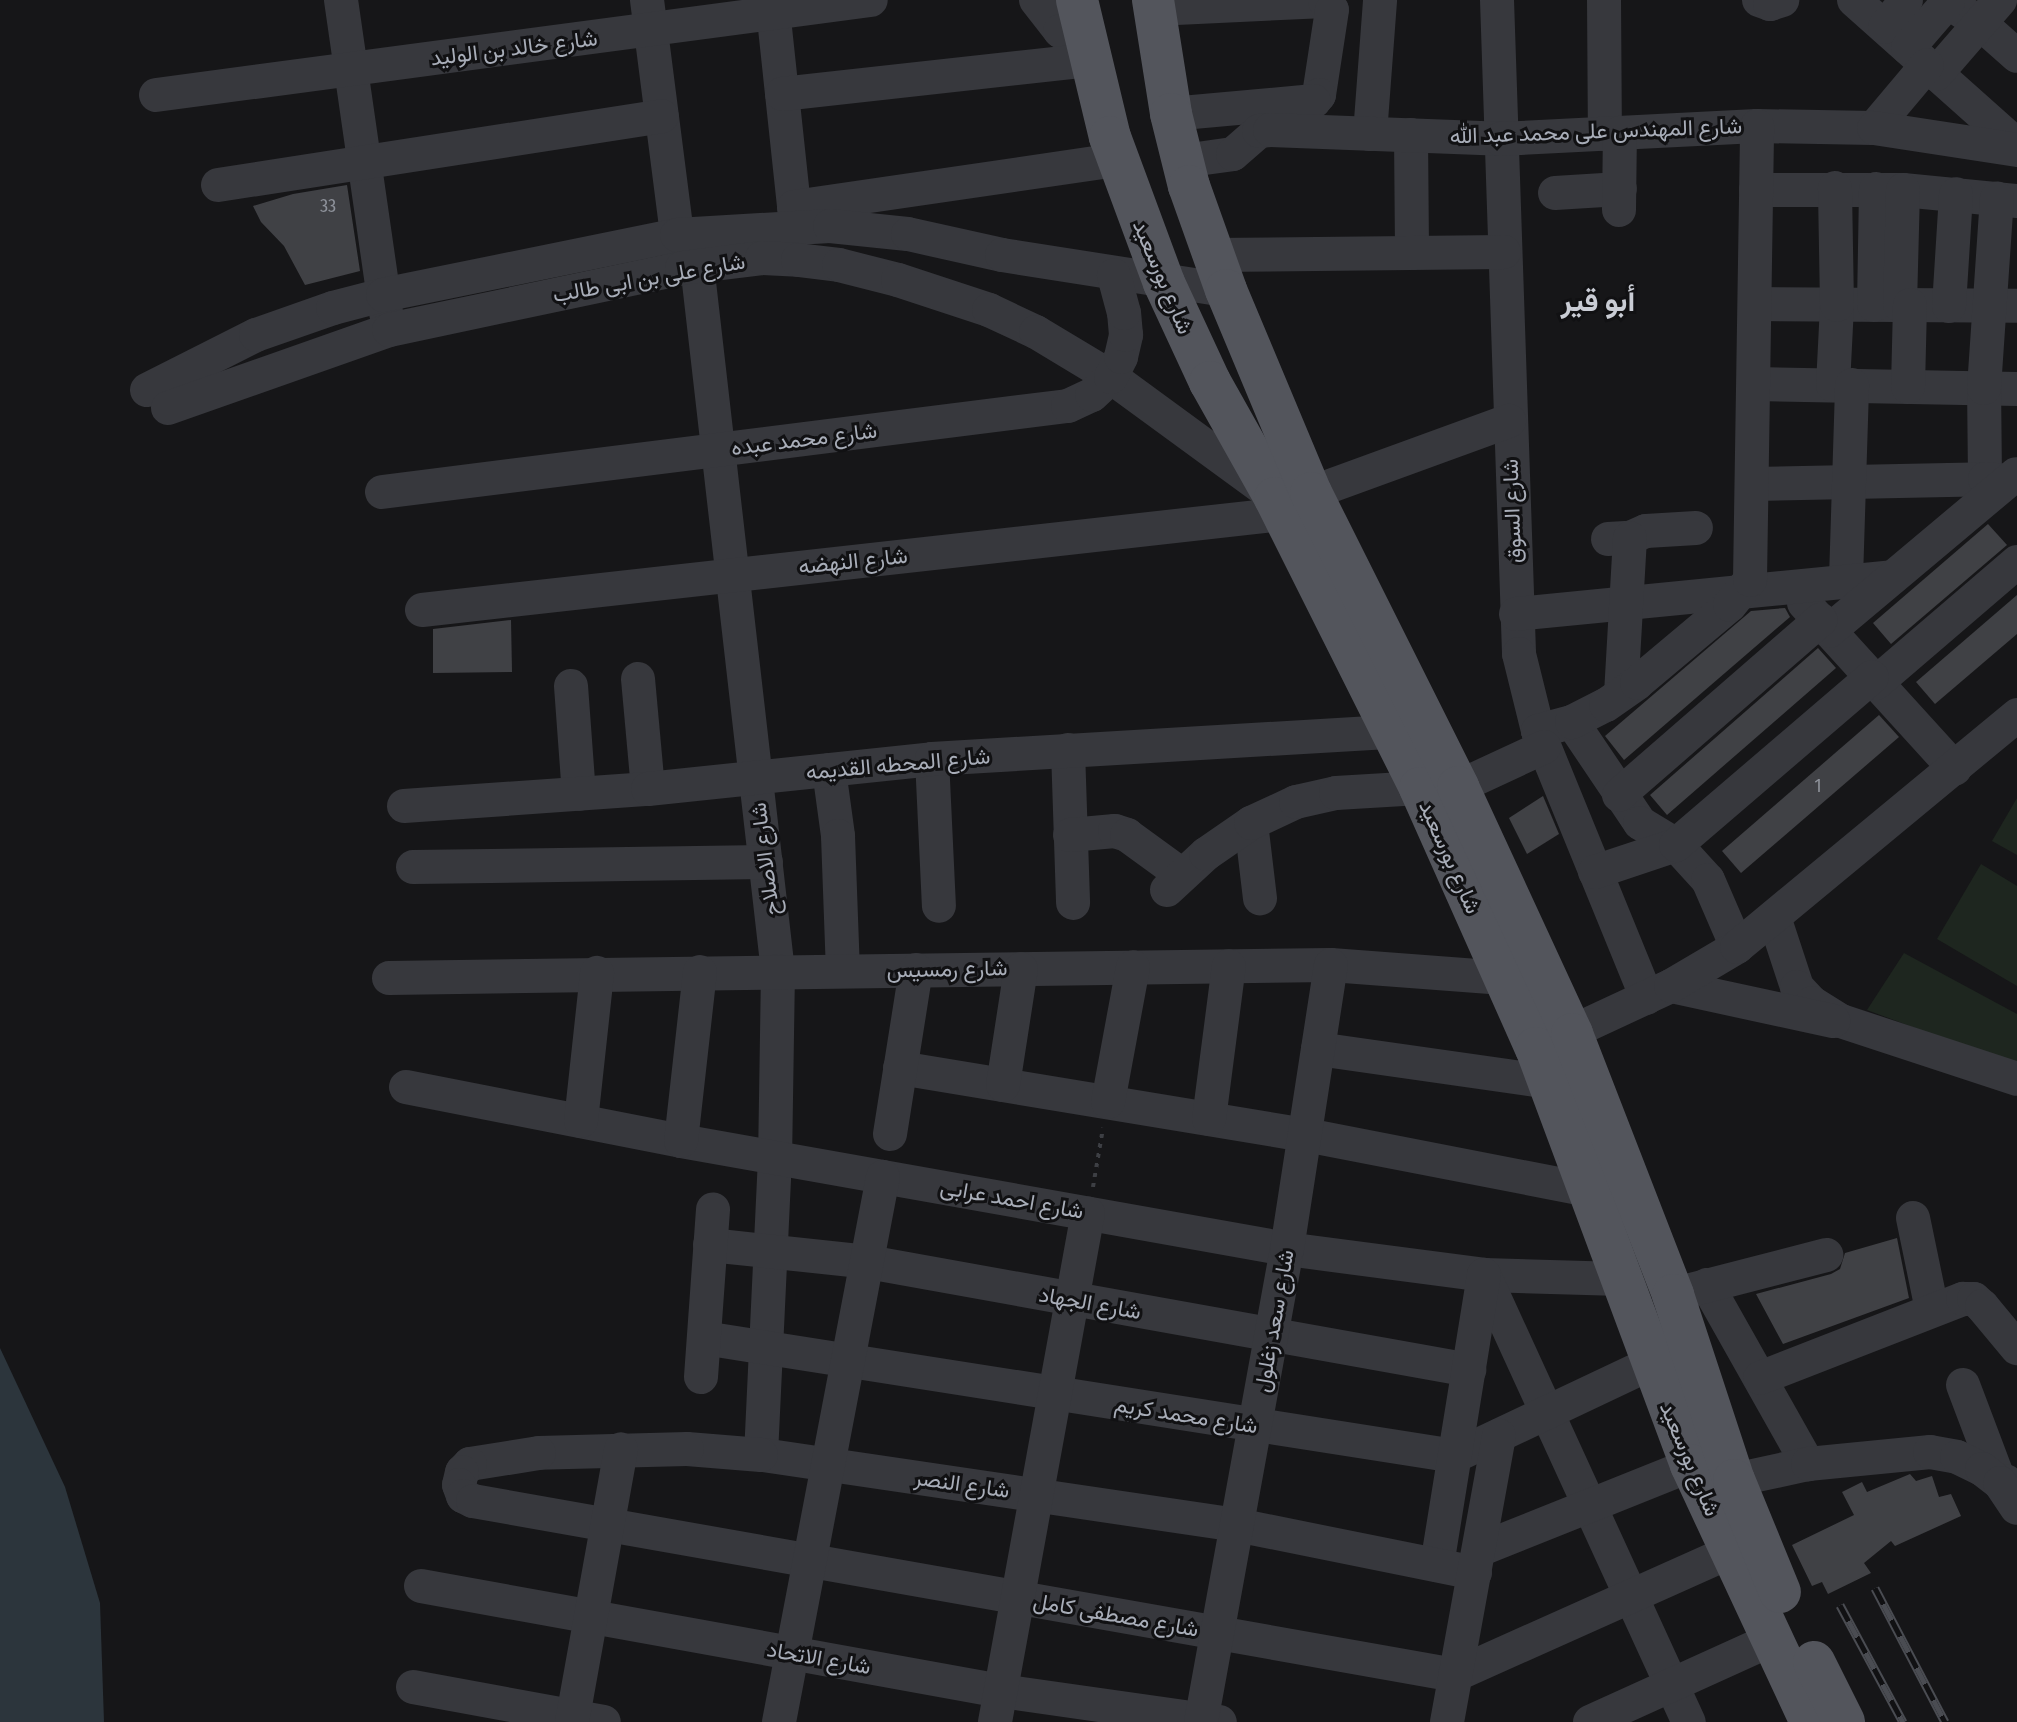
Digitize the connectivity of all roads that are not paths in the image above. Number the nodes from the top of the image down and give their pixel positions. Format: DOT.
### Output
graph roads {
  1 [pos="341,0"];
  2 [pos="871,0"];
  3 [pos="1036,0"];
  4 [pos="1077,0"];
  5 [pos="1380,0"];
  6 [pos="1497,0"];
  7 [pos="1604,0"];
  8 [pos="1759,0"];
  9 [pos="1782,0"];
  10 [pos="1855,0"];
  11 [pos="1906,0"];
  12 [pos="1947,1"];
  13 [pos="1154,4"];
  14 [pos="773,8"];
  15 [pos="1990,12"];
  16 [pos="649,15"];
  17 [pos="1328,38"];
  18 [pos="1377,39"];
  19 [pos="2014,47"];
  20 [pos="1088,54"];
  21 [pos="1914,54"];
  22 [pos="351,69"];
  23 [pos="782,94"];
  24 [pos="156,95"];
  25 [pos="1171,114"];
  26 [pos="662,116"];
  27 [pos="1250,124"];
  28 [pos="1757,126"];
  29 [pos="1874,128"];
  30 [pos="1612,133"];
  31 [pos="1370,134"];
  32 [pos="1411,135"];
  33 [pos="1500,139"];
  34 [pos="1947,139"];
  35 [pos="2016,144"];
  36 [pos="1117,160"];
  37 [pos="1183,161"];
  38 [pos="363,162"];
  39 [pos="218,185"];
  40 [pos="1835,188"];
  41 [pos="1756,190"];
  42 [pos="1890,190"];
  43 [pos="1555,193"];
  44 [pos="1948,193"];
  45 [pos="2007,199"];
  46 [pos="795,216"];
  47 [pos="2006,242"];
  48 [pos="1504,252"];
  49 [pos="1412,253"];
  50 [pos="685,256"];
  51 [pos="1219,272"];
  52 [pos="1114,275"];
  53 [pos="1164,283"];
  54 [pos="383,295"];
  55 [pos="1755,304"];
  56 [pos="1837,305"];
  57 [pos="1895,305"];
  58 [pos="1949,306"];
  59 [pos="2004,306"];
  60 [pos="389,330"];
  61 [pos="1111,377"];
  62 [pos="1755,384"];
  63 [pos="1842,385"];
  64 [pos="1908,387"];
  65 [pos="2001,388"];
  66 [pos="1509,421"];
  67 [pos="718,450"];
  68 [pos="2003,478"];
  69 [pos="1849,482"];
  70 [pos="1753,484"];
  71 [pos="382,492"];
  72 [pos="1290,502"];
  73 [pos="1696,528"];
  74 [pos="2017,562"];
  75 [pos="732,575"];
  76 [pos="1892,577"];
  77 [pos="1846,579"];
  78 [pos="1790,587"];
  79 [pos="1744,591"];
  80 [pos="1626,602"];
  81 [pos="422,610"];
  82 [pos="1516,614"];
  83 [pos="1824,625"];
  84 [pos="638,679"];
  85 [pos="1874,680"];
  86 [pos="571,686"];
  87 [pos="1621,694"];
  88 [pos="2017,715"];
  89 [pos="1572,722"];
  90 [pos="1392,732"];
  91 [pos="1541,739"];
  92 [pos="1068,750"];
  93 [pos="932,759"];
  94 [pos="1955,769"];
  95 [pos="829,770"];
  96 [pos="756,777"];
  97 [pos="1439,788"];
  98 [pos="648,789"];
  99 [pos="579,794"];
  100 [pos="1619,795"];
  101 [pos="404,806"];
  102 [pos="1251,823"];
  103 [pos="1070,835"];
  104 [pos="1676,845"];
  105 [pos="766,862"];
  106 [pos="413,867"];
  107 [pos="1595,872"];
  108 [pos="1260,898"];
  109 [pos="1073,903"];
  110 [pos="939,906"];
  111 [pos="1774,917"];
  112 [pos="1737,947"];
  113 [pos="1331,965"];
  114 [pos="1229,966"];
  115 [pos="1133,967"];
  116 [pos="1021,969"];
  117 [pos="843,970"];
  118 [pos="916,970"];
  119 [pos="778,971"];
  120 [pos="700,972"];
  121 [pos="597,973"];
  122 [pos="389,978"];
  123 [pos="1504,978"];
  124 [pos="1659,992"];
  125 [pos="1841,1021"];
  126 [pos="1318,1049"];
  127 [pos="1553,1055"];
  128 [pos="900,1068"];
  129 [pos="2017,1079"];
  130 [pos="1003,1085"];
  131 [pos="406,1087"];
  132 [pos="1106,1114"];
  133 [pos="1209,1119"];
  134 [pos="581,1121"];
  135 [pos="890,1134"];
  136 [pos="1306,1135"];
  137 [pos="681,1141"];
  138 [pos="775,1158"];
  139 [pos="883,1177"];
  140 [pos="1588,1190"];
  141 [pos="713,1209"];
  142 [pos="1088,1213"];
  143 [pos="1913,1218"];
  144 [pos="710,1245"];
  145 [pos="1287,1249"];
  146 [pos="771,1251"];
  147 [pos="1826,1255"];
  148 [pos="868,1262"];
  149 [pos="1484,1275"];
  150 [pos="1621,1279"];
  151 [pos="1690,1290"];
  152 [pos="1072,1300"];
  153 [pos="1932,1310"];
  154 [pos="1272,1336"];
  155 [pos="704,1338"];
  156 [pos="766,1348"];
  157 [pos="2017,1348"];
  158 [pos="849,1361"];
  159 [pos="1650,1364"];
  160 [pos="1469,1370"];
  161 [pos="701,1377"];
  162 [pos="1760,1378"];
  163 [pos="1963,1385"];
  164 [pos="1054,1394"];
  165 [pos="1548,1413"];
  166 [pos="1256,1426"];
  167 [pos="1499,1436"];
  168 [pos="621,1449"];
  169 [pos="761,1455"];
  170 [pos="1455,1456"];
  171 [pos="1808,1464"];
  172 [pos="829,1465"];
  173 [pos="1709,1480"];
  174 [pos="459,1485"];
  175 [pos="2011,1489"];
  176 [pos="1035,1494"];
  177 [pos="1590,1506"];
  178 [pos="607,1525"];
  179 [pos="1237,1525"];
  180 [pos="1743,1546"];
  181 [pos="811,1561"];
  182 [pos="1477,1561"];
  183 [pos="1437,1565"];
  184 [pos="421,1586"];
  185 [pos="1630,1594"];
  186 [pos="1016,1597"];
  187 [pos="591,1616"];
  188 [pos="1218,1633"];
  189 [pos="1773,1639"];
  190 [pos="793,1653"];
  191 [pos="1455,1675"];
  192 [pos="1670,1684"];
  193 [pos="413,1687"];
  194 [pos="998,1707"];
  195 [pos="583,1720"];
  196 [pos="1207,1721"];
  197 [pos="779,1722"];
  198 [pos="1447,1722"];
  199 [pos="1590,1722"];
  200 [pos="1689,1722"];
  201 [pos="1811,1722"];
  202 [pos="1844,1722"];
  1 -- 22 [label="street"];
  2 -- 14 [label="street, شارع خالد بن الوليد"];
  3 -- 20 [label="street"];
  4 -- 20 [label="main road, شارع بورسعيد"];
  5 -- 18 [label="street"];
  6 -- 33 [label="street, شارع السوق"];
  7 -- 30 [label="street"];
  8 -- 9 [label="street"];
  10 -- 21 [label="street"];
  11 -- 21 [label="street"];
  12 -- 15 [label="street"];
  12 -- 21 [label="street"];
  13 -- 17 [label="street"];
  13 -- 25 [label="main road, شارع بورسعيد"];
  14 -- 16 [label="street, شارع خالد بن الوليد"];
  14 -- 23 [label="street"];
  15 -- 19 [label="street"];
  15 -- 21 [label="street"];
  16 -- 22 [label="street, شارع خالد بن الوليد"];
  16 -- 26 [label="street, شارع الاصلاح"];
  17 -- 18 [label="street"];
  17 -- 27 [label="street"];
  18 -- 31 [label="street"];
  20 -- 23 [label="street"];
  20 -- 36 [label="main road, شارع بورسعيد"];
  21 -- 29 [label="street"];
  21 -- 35 [label="street"];
  22 -- 24 [label="street, شارع خالد بن الوليد"];
  22 -- 38 [label="street"];
  23 -- 46 [label="street"];
  25 -- 27 [label="street"];
  25 -- 37 [label="main road, شارع بورسعيد"];
  26 -- 38 [label="street"];
  26 -- 50 [label="street, شارع الاصلاح"];
  27 -- 31 [label="street, شارع المهندس على محمد عبد الله"];
  27 -- 37 [label="street, شارع المهندس على محمد عبد الله"];
  28 -- 29 [label="street, شارع المهندس على محمد عبد الله"];
  28 -- 30 [label="street, شارع المهندس على محمد عبد الله"];
  28 -- 41 [label="street"];
  29 -- 34 [label="street, شارع المهندس على محمد عبد الله"];
  30 -- 33 [label="street, شارع المهندس على محمد عبد الله"];
  30 -- 43 [label="street"];
  31 -- 32 [label="street, شارع المهندس على محمد عبد الله"];
  32 -- 33 [label="street, شارع المهندس على محمد عبد الله"];
  32 -- 49 [label="street"];
  33 -- 48 [label="street, شارع السوق"];
  34 -- 35 [label="street, شارع المهندس على محمد عبد الله"];
  34 -- 44 [label="street"];
  36 -- 46 [label="street"];
  36 -- 53 [label="main road, شارع بورسعيد"];
  37 -- 51 [label="main road, شارع بورسعيد"];
  38 -- 39 [label="street"];
  38 -- 54 [label="street"];
  40 -- 41 [label="street"];
  40 -- 42 [label="street"];
  40 -- 56 [label="street"];
  41 -- 55 [label="street"];
  42 -- 44 [label="street"];
  42 -- 57 [label="street"];
  44 -- 45 [label="street"];
  44 -- 58 [label="street"];
  45 -- 47 [label="street"];
  46 -- 50 [label="street, شارع على بن ابى طالب"];
  46 -- 52 [label="street, شارع على بن ابى طالب"];
  47 -- 59 [label="street"];
  48 -- 49 [label="street, شارع على بن ابى طالب"];
  48 -- 66 [label="street, شارع السوق"];
  49 -- 51 [label="street, شارع على بن ابى طالب"];
  50 -- 54 [label="street, شارع على بن ابى طالب"];
  50 -- 60 [label="street, شارع على بن ابى طالب"];
  50 -- 61 [label="street, شارع على بن ابى طالب"];
  50 -- 67 [label="street, شارع الاصلاح"];
  51 -- 53 [label="street, شارع على بن ابى طالب"];
  51 -- 72 [label="main road, شارع بورسعيد"];
  52 -- 53 [label="street, شارع على بن ابى طالب"];
  52 -- 61 [label="street"];
  53 -- 72 [label="main road, شارع بورسعيد"];
  54 -- 60 [label="street"];
  54 -- 60 [label="street, شارع على بن ابى طالب"];
  55 -- 56 [label="street"];
  55 -- 62 [label="street"];
  56 -- 57 [label="street"];
  56 -- 63 [label="street"];
  57 -- 58 [label="street"];
  57 -- 64 [label="street"];
  58 -- 59 [label="street"];
  59 -- 65 [label="street"];
  61 -- 67 [label="street, شارع محمد عبده"];
  61 -- 72 [label="street, شارع على بن ابى طالب"];
  62 -- 63 [label="street"];
  62 -- 70 [label="street"];
  63 -- 64 [label="street"];
  63 -- 69 [label="street"];
  64 -- 65 [label="street"];
  65 -- 68 [label="street"];
  66 -- 72 [label="street, شارع النهضه"];
  66 -- 82 [label="street, شارع السوق"];
  67 -- 71 [label="street, شارع محمد عبده"];
  67 -- 75 [label="street, شارع الاصلاح"];
  68 -- 69 [label="street"];
  68 -- 76 [label="street"];
  69 -- 70 [label="street"];
  69 -- 77 [label="street"];
  70 -- 79 [label="street"];
  72 -- 75 [label="street, شارع النهضه"];
  72 -- 90 [label="main road, شارع بورسعيد"];
  72 -- 97 [label="main road, شارع بورسعيد"];
  73 -- 80 [label="street"];
  74 -- 85 [label="street"];
  75 -- 81 [label="street, شارع النهضه"];
  75 -- 96 [label="street, شارع الاصلاح"];
  76 -- 77 [label="street"];
  76 -- 83 [label="street"];
  77 -- 78 [label="street"];
  78 -- 79 [label="street"];
  78 -- 83 [label="street"];
  79 -- 80 [label="street"];
  79 -- 87 [label="street"];
  80 -- 82 [label="street"];
  80 -- 87 [label="street"];
  82 -- 91 [label="street, شارع السوق"];
  83 -- 85 [label="street"];
  83 -- 100 [label="street"];
  84 -- 98 [label="street"];
  85 -- 94 [label="street"];
  85 -- 104 [label="street"];
  86 -- 99 [label="street"];
  87 -- 89 [label="street"];
  88 -- 94 [label="street"];
  89 -- 91 [label="street"];
  89 -- 100 [label="street"];
  90 -- 92 [label="street, شارع المحطه القديمه"];
  90 -- 97 [label="main road, شارع بورسعيد"];
  91 -- 97 [label="street"];
  91 -- 107 [label="street, شارع السوق"];
  92 -- 93 [label="street, شارع المحطه القديمه"];
  92 -- 103 [label="street"];
  93 -- 95 [label="street, شارع المحطه القديمه"];
  93 -- 110 [label="street"];
  94 -- 111 [label="street"];
  95 -- 96 [label="street, شارع المحطه القديمه"];
  95 -- 117 [label="street"];
  96 -- 98 [label="street, شارع المحطه القديمه"];
  96 -- 105 [label="street, شارع الاصلاح"];
  97 -- 102 [label="street"];
  97 -- 123 [label="main road, شارع بورسعيد"];
  97 -- 127 [label="main road, شارع بورسعيد"];
  98 -- 99 [label="street, شارع المحطه القديمه"];
  99 -- 101 [label="street, شارع المحطه القديمه"];
  100 -- 104 [label="street"];
  102 -- 103 [label="street"];
  102 -- 108 [label="street"];
  103 -- 109 [label="street"];
  104 -- 107 [label="street"];
  104 -- 112 [label="street"];
  105 -- 106 [label="street"];
  105 -- 119 [label="street, شارع الاصلاح"];
  107 -- 124 [label="street, شارع السوق"];
  111 -- 112 [label="street"];
  111 -- 125 [label="street"];
  112 -- 124 [label="street"];
  113 -- 114 [label="street, شارع رمسيس"];
  113 -- 123 [label="street, شارع رمسيس"];
  113 -- 126 [label="street, شارع سعد زغلول"];
  114 -- 115 [label="street, شارع رمسيس"];
  114 -- 133 [label="street"];
  115 -- 116 [label="street, شارع رمسيس"];
  115 -- 132 [label="street"];
  116 -- 118 [label="street, شارع رمسيس"];
  116 -- 130 [label="street"];
  117 -- 118 [label="street, شارع رمسيس"];
  117 -- 119 [label="street, شارع رمسيس"];
  118 -- 128 [label="street"];
  119 -- 120 [label="street, شارع رمسيس"];
  119 -- 138 [label="street, شارع الاصلاح"];
  120 -- 121 [label="street, شارع رمسيس"];
  120 -- 137 [label="street"];
  121 -- 122 [label="street, شارع رمسيس"];
  121 -- 134 [label="street"];
  123 -- 127 [label="main road, شارع بورسعيد"];
  124 -- 125 [label="street"];
  124 -- 127 [label="street"];
  125 -- 129 [label="street"];
  126 -- 127 [label="street"];
  126 -- 136 [label="street, شارع سعد زغلول"];
  127 -- 140 [label="main road, شارع بورسعيد"];
  127 -- 151 [label="main road, شارع بورسعيد"];
  128 -- 130 [label="street"];
  128 -- 135 [label="street"];
  130 -- 132 [label="street"];
  131 -- 134 [label="street, شارع احمد عرابى"];
  132 -- 133 [label="street"];
  133 -- 136 [label="street"];
  134 -- 137 [label="street, شارع احمد عرابى"];
  136 -- 140 [label="street"];
  136 -- 145 [label="street, شارع سعد زغلول"];
  137 -- 138 [label="street, شارع احمد عرابى"];
  138 -- 139 [label="street, شارع احمد عرابى"];
  138 -- 146 [label="street, شارع الاصلاح"];
  139 -- 142 [label="street, شارع احمد عرابى"];
  139 -- 148 [label="street"];
  140 -- 150 [label="main road, شارع بورسعيد"];
  141 -- 144 [label="street"];
  142 -- 145 [label="street, شارع احمد عرابى"];
  142 -- 152 [label="street"];
  143 -- 153 [label="street"];
  144 -- 146 [label="street, شارع الجهاد"];
  144 -- 155 [label="street"];
  145 -- 149 [label="street, شارع احمد عرابى"];
  145 -- 154 [label="street, شارع سعد زغلول"];
  146 -- 148 [label="street, شارع الجهاد"];
  146 -- 156 [label="street, شارع الاصلاح"];
  147 -- 151 [label="street"];
  148 -- 152 [label="street, شارع الجهاد"];
  148 -- 158 [label="street"];
  149 -- 150 [label="street, شارع احمد عرابى"];
  149 -- 160 [label="street"];
  149 -- 165 [label="street"];
  150 -- 159 [label="main road, شارع بورسعيد"];
  151 -- 162 [label="street"];
  151 -- 173 [label="main road, شارع بورسعيد"];
  152 -- 154 [label="street, شارع الجهاد"];
  152 -- 164 [label="street"];
  153 -- 157 [label="street"];
  153 -- 162 [label="street"];
  154 -- 160 [label="street, شارع الجهاد"];
  154 -- 166 [label="street, شارع سعد زغلول"];
  155 -- 156 [label="street, شارع محمد كريم"];
  155 -- 161 [label="street"];
  156 -- 158 [label="street, شارع محمد كريم"];
  156 -- 169 [label="street, شارع الاصلاح"];
  158 -- 164 [label="street, شارع محمد كريم"];
  158 -- 172 [label="street"];
  159 -- 165 [label="street"];
  159 -- 173 [label="main road, شارع بورسعيد"];
  160 -- 170 [label="street"];
  162 -- 171 [label="street"];
  163 -- 175 [label="street"];
  164 -- 166 [label="street, شارع محمد كريم"];
  164 -- 176 [label="street"];
  165 -- 167 [label="street"];
  165 -- 177 [label="street"];
  166 -- 170 [label="street, شارع محمد كريم"];
  166 -- 179 [label="street, شارع سعد زغلول"];
  167 -- 170 [label="street"];
  167 -- 182 [label="street"];
  168 -- 169 [label="street, شارع النصر"];
  168 -- 174 [label="street, شارع النصر"];
  168 -- 178 [label="street"];
  169 -- 172 [label="street, شارع النصر"];
  170 -- 183 [label="street"];
  171 -- 173 [label="street"];
  171 -- 175 [label="street"];
  172 -- 176 [label="street, شارع النصر"];
  172 -- 181 [label="street"];
  173 -- 177 [label="street"];
  173 -- 180 [label="main road, شارع بورسعيد"];
  174 -- 178 [label="street, شارع مصطفى كامل"];
  176 -- 179 [label="street, شارع النصر"];
  176 -- 186 [label="street"];
  177 -- 182 [label="street"];
  177 -- 185 [label="street"];
  178 -- 181 [label="street, شارع مصطفى كامل"];
  178 -- 187 [label="street"];
  179 -- 183 [label="street, شارع النصر"];
  179 -- 188 [label="street, شارع سعد زغلول"];
  180 -- 185 [label="street"];
  180 -- 189 [label="main road, شارع بورسعيد"];
  180 -- 202 [label="main road, شارع بورسعيد"];
  181 -- 186 [label="street, شارع مصطفى كامل"];
  181 -- 190 [label="street"];
  182 -- 183 [label="street, شارع النصر"];
  182 -- 191 [label="street"];
  184 -- 187 [label="street, شارع الاتحاد"];
  185 -- 191 [label="street"];
  185 -- 192 [label="street"];
  186 -- 188 [label="street, شارع مصطفى كامل"];
  186 -- 194 [label="street"];
  187 -- 190 [label="street, شارع الاتحاد"];
  187 -- 195 [label="street"];
  188 -- 191 [label="street, شارع مصطفى كامل"];
  188 -- 196 [label="street, شارع سعد زغلول"];
  189 -- 192 [label="street"];
  189 -- 201 [label="main road, شارع بورسعيد"];
  190 -- 194 [label="street, شارع الاتحاد"];
  190 -- 197 [label="street"];
  191 -- 198 [label="street"];
  192 -- 199 [label="street"];
  192 -- 200 [label="street"];
  193 -- 195 [label="street"];
  194 -- 196 [label="street, شارع الاتحاد"];
}
